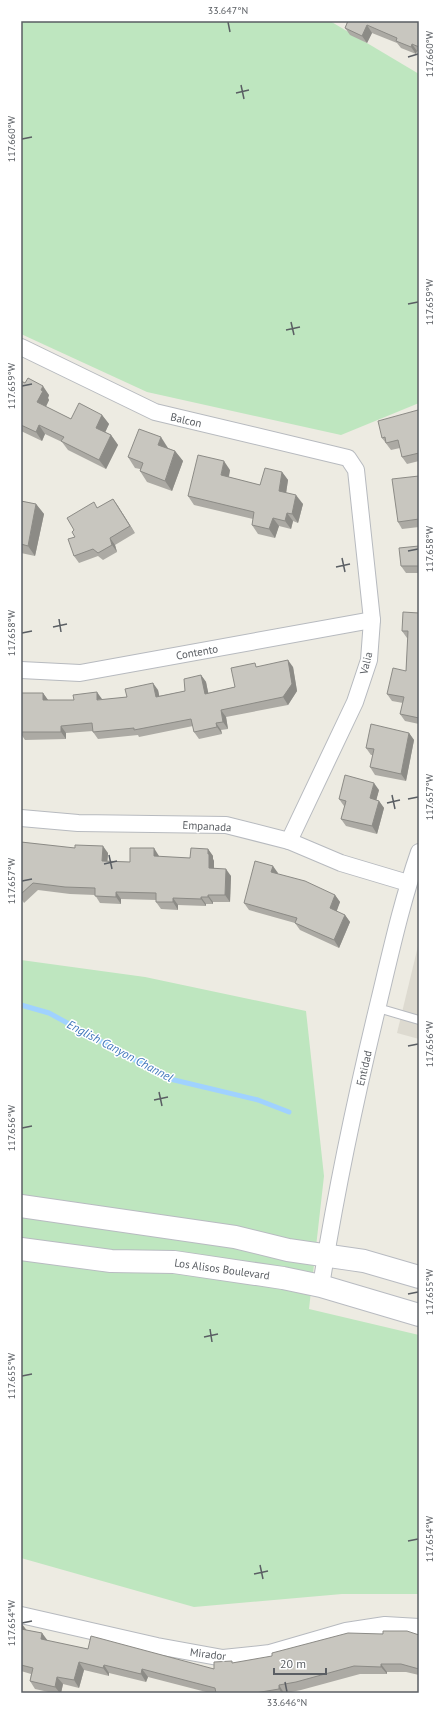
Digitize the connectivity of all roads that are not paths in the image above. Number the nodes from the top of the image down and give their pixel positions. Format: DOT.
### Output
graph roads {
  1 [pos="21,347"];
  2 [pos="356,470"];
  3 [pos="372,620"];
  4 [pos="21,670"];
  5 [pos="21,818"];
  6 [pos="289,841"];
  7 [pos="419,852"];
  8 [pos="413,885"];
  9 [pos="378,1008"];
  10 [pos="419,1020"];
  11 [pos="21,1206"];
  12 [pos="21,1249"];
  13 [pos="326,1254"];
  14 [pos="419,1277"];
  15 [pos="321,1286"];
  16 [pos="419,1315"];
  17 [pos="21,1615"];
  18 [pos="419,1627"];
  1 -- 2 [label="street, Balcon"];
  2 -- 3 [label="street, Valia"];
  3 -- 4 [label="street, Contento"];
  3 -- 6 [label="street, Valia"];
  5 -- 6 [label="street, Empanada"];
  6 -- 8 [label="street, Empanada"];
  7 -- 8 [label="street, Entidad"];
  8 -- 9 [label="street, Entidad"];
  9 -- 10 [label="lane"];
  9 -- 13 [label="street, Entidad"];
  11 -- 13 [label="main road"];
  12 -- 15 [label="main road, Los Alisos Boulevard"];
  13 -- 14 [label="main road"];
  13 -- 15 [label="street, Entidad"];
  15 -- 16 [label="main road, Los Alisos Boulevard"];
  17 -- 18 [label="street, Mirador"];
}
